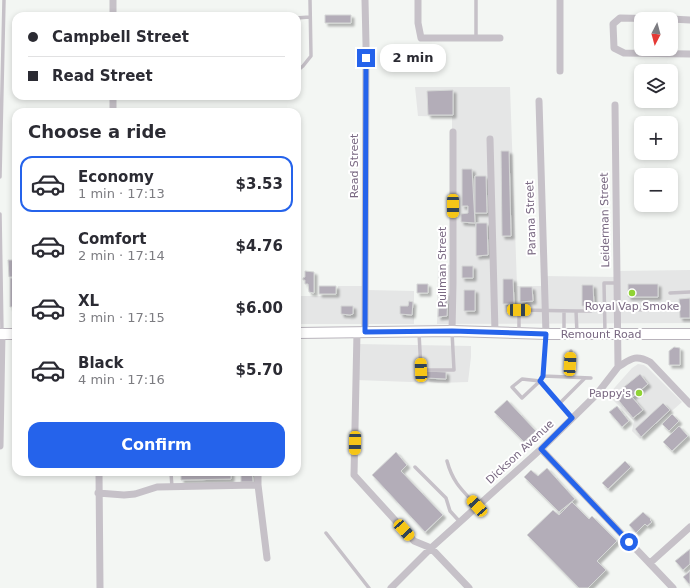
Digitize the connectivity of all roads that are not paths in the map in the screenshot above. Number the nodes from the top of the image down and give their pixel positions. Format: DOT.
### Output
graph roads {
  1 [pos="4,0"];
  2 [pos="113,0"];
  3 [pos="310,0"];
  4 [pos="365,0"];
  5 [pos="418,0"];
  6 [pos="476,0"];
  7 [pos="560,0"];
  8 [pos="113,12"];
  9 [pos="310,17"];
  10 [pos="301,18"];
  11 [pos="634,18"];
  12 [pos="678,19"];
  13 [pos="690,20"];
  14 [pos="2,25"];
  15 [pos="476,38"];
  16 [pos="500,38"];
  17 [pos="634,53"];
  18 [pos="678,54"];
  19 [pos="690,54"];
  20 [pos="301,68"];
  21 [pos="560,71"];
  22 [pos="539,101"];
  23 [pos="614,105"];
  24 [pos="453,132"];
  25 [pos="490,139"];
  26 [pos="0,177"];
  27 [pos="0,214"];
  28 [pos="0,258"];
  29 [pos="617,283"];
  30 [pos="690,292"];
  31 [pos="670,293"];
  32 [pos="1,309"];
  33 [pos="617,309"];
  34 [pos="648,310"];
  35 [pos="545,311"];
  36 [pos="564,311"];
  37 [pos="576,311"];
  38 [pos="591,311"];
  39 [pos="419,331"];
  40 [pos="452,331"];
  41 [pos="361,332"];
  42 [pos="495,332"];
  43 [pos="301,333"];
  44 [pos="519,333"];
  45 [pos="1,334"];
  46 [pos="12,334"];
  47 [pos="546,334"];
  48 [pos="564,334"];
  49 [pos="577,334"];
  50 [pos="605,334"];
  51 [pos="618,334"];
  52 [pos="690,334"];
  53 [pos="571,351"];
  54 [pos="618,367"];
  55 [pos="543,376"];
  56 [pos="570,377"];
  57 [pos="585,378"];
  58 [pos="591,378"];
  59 [pos="540,381"];
  60 [pos="559,404"];
  61 [pos="690,404"];
  62 [pos="572,418"];
  63 [pos="0,446"];
  64 [pos="541,449"];
  65 [pos="447,460"];
  66 [pos="415,467"];
  67 [pos="99,476"];
  68 [pos="171,476"];
  69 [pos="258,476"];
  70 [pos="258,485"];
  71 [pos="172,487"];
  72 [pos="98,493"];
  73 [pos="477,506"];
  74 [pos="460,522"];
  75 [pos="690,527"];
  76 [pos="326,533"];
  77 [pos="431,548"];
  78 [pos="266,558"];
  79 [pos="650,563"];
  80 [pos="100,588"];
  81 [pos="369,588"];
  82 [pos="391,588"];
  83 [pos="469,588"];
  84 [pos="673,588"];
  1 -- 14 [label="lane"];
  2 -- 8 [label="street"];
  3 -- 9 [label="lane"];
  4 -- 41 [label="street, Read Street"];
  5 -- 15 [label="street"];
  6 -- 15 [label="lane"];
  7 -- 21 [label="street"];
  9 -- 10 [label="lane"];
  9 -- 20 [label="lane"];
  11 -- 17 [label="street"];
  12 -- 13 [label="street"];
  14 -- 26 [label="lane"];
  15 -- 16 [label="street"];
  18 -- 19 [label="street"];
  22 -- 35 [label="street, Parana Street"];
  23 -- 29 [label="street, Leiderman Street"];
  24 -- 40 [label="street, Pullman Street"];
  25 -- 42 [label="street"];
  27 -- 28 [label="lane"];
  28 -- 32 [label="lane"];
  29 -- 33 [label="street, Leiderman Street"];
  29 -- 50 [label="lane"];
  30 -- 31 [label="lane"];
  32 -- 45 [label="lane"];
  33 -- 34 [label="lane"];
  33 -- 51 [label="street, Leiderman Street"];
  35 -- 36 [label="lane"];
  35 -- 44 [label="lane"];
  35 -- 47 [label="street, Parana Street"];
  36 -- 37 [label="lane"];
  36 -- 48 [label="lane"];
  37 -- 38 [label="lane"];
  37 -- 49 [label="lane"];
  39 -- 40 [label="main road, Remount Road"];
  39 -- 40 [label="lane"];
  39 -- 41 [label="main road, Remount Road"];
  40 -- 42 [label="main road, Remount Road"];
  41 -- 43 [label="main road, Remount Road"];
  41 -- 77 [label="street, Read Street"];
  42 -- 44 [label="main road, Remount Road"];
  44 -- 47 [label="main road, Remount Road"];
  45 -- 46 [label="main road"];
  45 -- 63 [label="street"];
  47 -- 48 [label="main road, Remount Road"];
  47 -- 55 [label="lane"];
  48 -- 49 [label="main road, Remount Road"];
  49 -- 50 [label="main road, Remount Road"];
  50 -- 51 [label="main road, Remount Road"];
  51 -- 52 [label="main road, Remount Road"];
  51 -- 54 [label="street"];
  53 -- 56 [label="lane"];
  54 -- 61 [label="street"];
  54 -- 62 [label="street, Dickson Avenue"];
  55 -- 56 [label="lane"];
  55 -- 59 [label="lane"];
  56 -- 57 [label="lane"];
  57 -- 58 [label="lane"];
  57 -- 60 [label="lane"];
  59 -- 59 [label="lane"];
  59 -- 60 [label="lane"];
  60 -- 62 [label="lane"];
  62 -- 64 [label="street, Dickson Avenue"];
  64 -- 73 [label="street, Dickson Avenue"];
  64 -- 79 [label="street"];
  65 -- 73 [label="lane"];
  66 -- 74 [label="lane"];
  67 -- 72 [label="street"];
  68 -- 71 [label="lane"];
  69 -- 70 [label="street"];
  70 -- 71 [label="street"];
  70 -- 78 [label="street"];
  71 -- 72 [label="street"];
  72 -- 80 [label="street"];
  73 -- 74 [label="street, Dickson Avenue"];
  74 -- 77 [label="street, Dickson Avenue"];
  75 -- 79 [label="street"];
  76 -- 81 [label="lane"];
  77 -- 82 [label="street, Dickson Avenue"];
  77 -- 83 [label="street"];
  79 -- 84 [label="street"];
}
